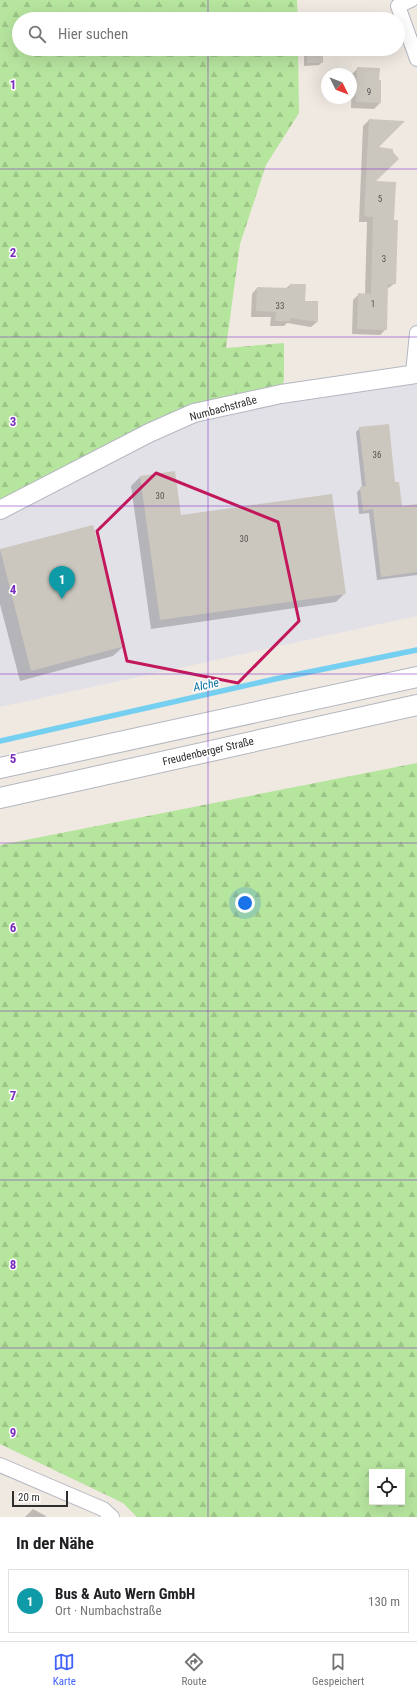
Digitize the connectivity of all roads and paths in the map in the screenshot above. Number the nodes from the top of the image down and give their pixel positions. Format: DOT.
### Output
graph roads {
  1 [pos="411,0"];
  2 [pos="400,12"];
  3 [pos="405,26"];
  4 [pos="417,59"];
  5 [pos="417,333"];
  6 [pos="415,374"];
  7 [pos="0,510"];
  8 [pos="417,677"];
  9 [pos="417,705"];
  10 [pos="0,768"];
  11 [pos="0,798"];
  12 [pos="0,1465"];
  13 [pos="112,1517"];
  1 -- 2 [label="street"];
  3 -- 4 [label="street"];
  5 -- 6 [label="street"];
  6 -- 7 [label="street, Numbachstraße"];
  8 -- 10 [label="main road"];
  9 -- 11 [label="main road, Freudenberger Straße"];
  12 -- 13 [label="street"];
}
